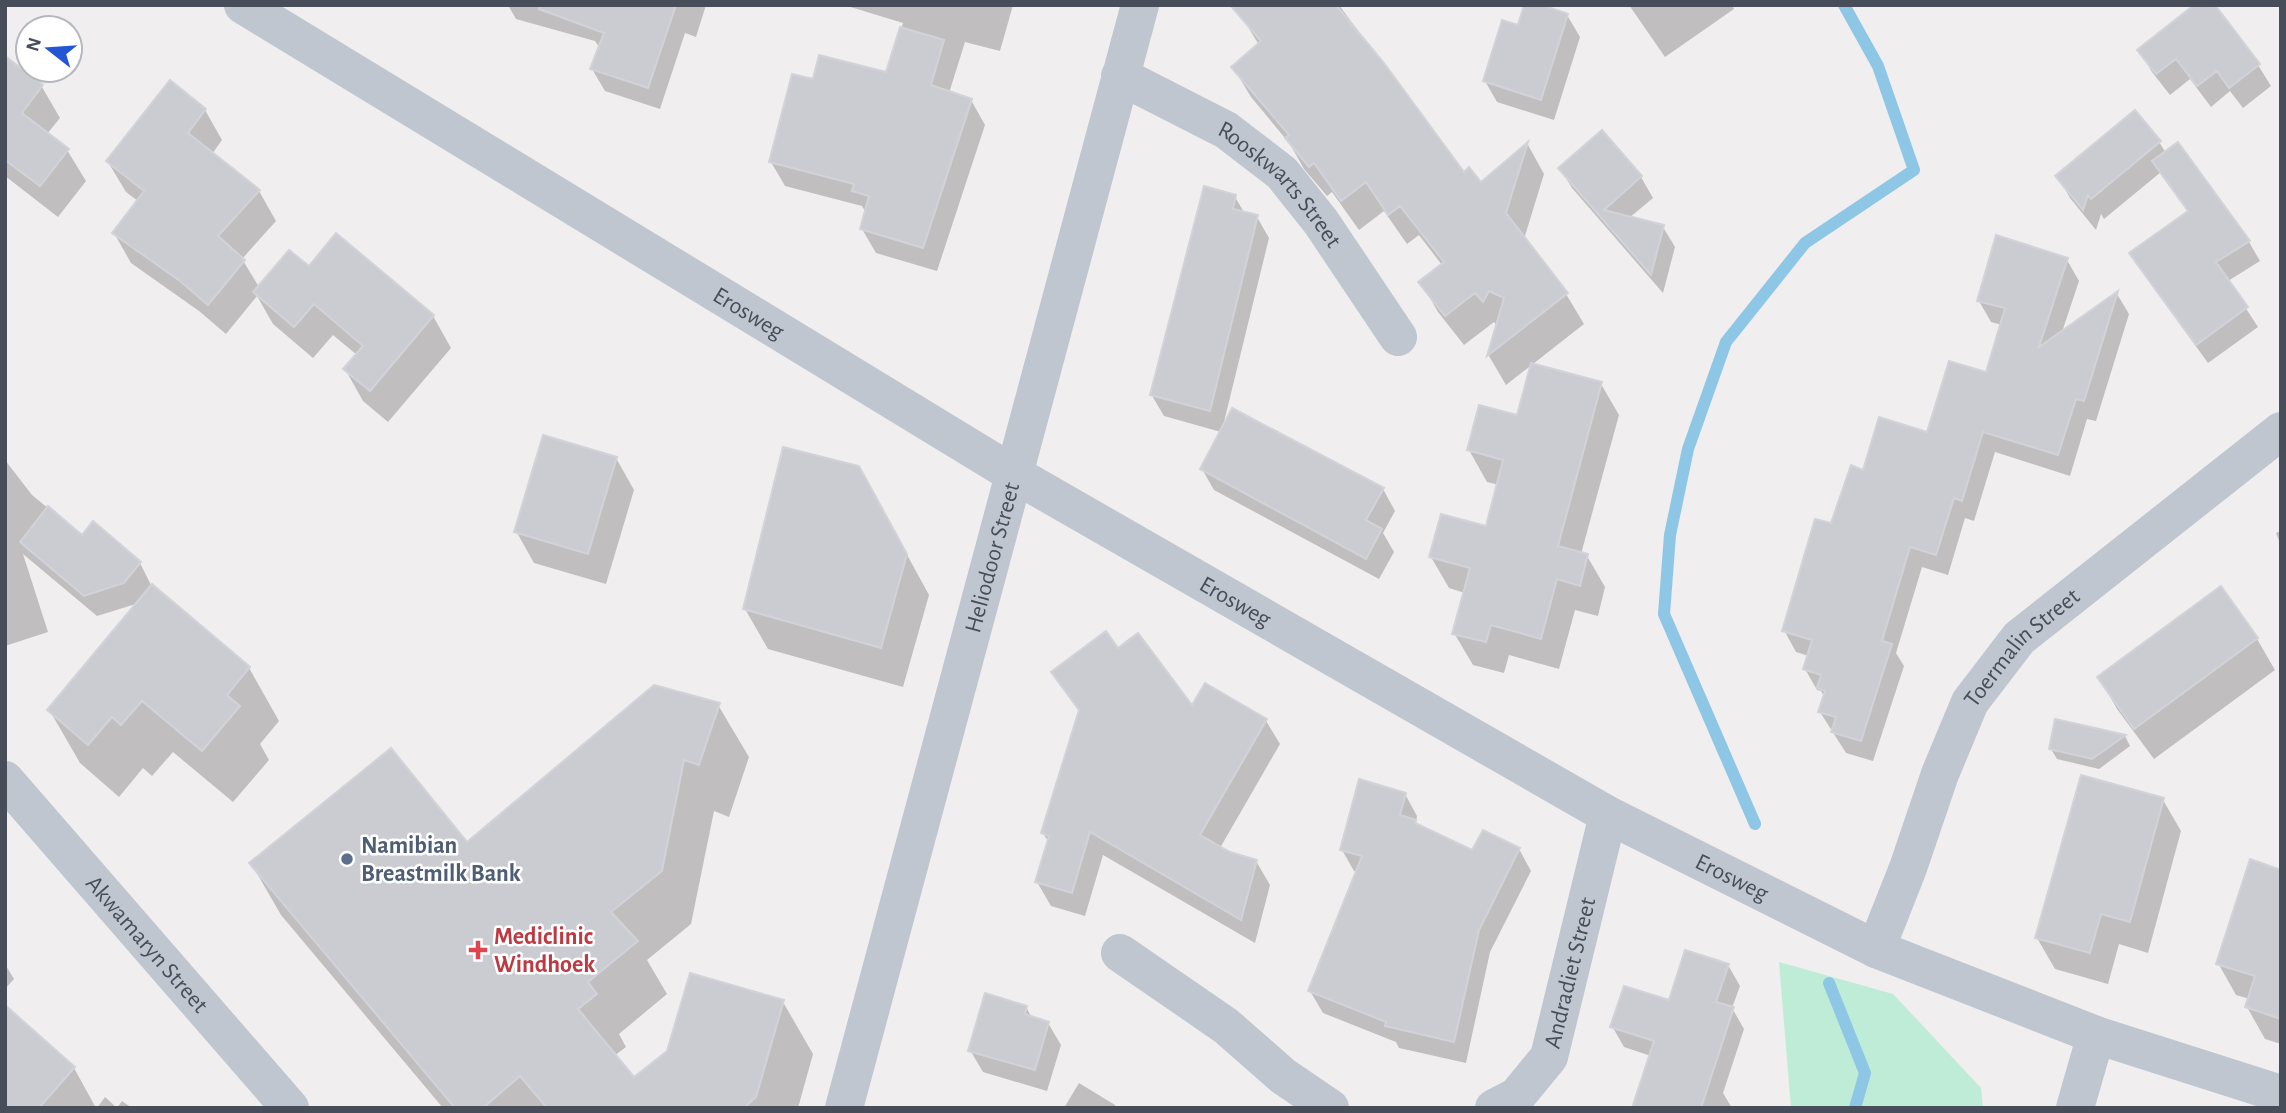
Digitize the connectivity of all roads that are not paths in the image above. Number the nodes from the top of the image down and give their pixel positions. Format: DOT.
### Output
graph roads {
  1 [pos="243,5"];
  2 [pos="1140,5"];
  3 [pos="1120,76"];
  4 [pos="1398,337"];
  5 [pos="2281,430"];
  6 [pos="1013,473"];
  7 [pos="5,780"];
  8 [pos="1608,815"];
  9 [pos="1876,949"];
  10 [pos="1120,953"];
  11 [pos="2096,1035"];
  12 [pos="2281,1094"];
  13 [pos="290,1108"];
  14 [pos="844,1108"];
  15 [pos="1330,1108"];
  16 [pos="1494,1108"];
  17 [pos="2075,1108"];
  1 -- 6 [label="street, Erosweg"];
  2 -- 3 [label="street, Heliodoor Street"];
  3 -- 4 [label="street, Rooskwarts Street"];
  3 -- 6 [label="street, Heliodoor Street"];
  5 -- 9 [label="street, Toermalin Street"];
  6 -- 8 [label="street, Erosweg"];
  6 -- 14 [label="street, Heliodoor Street"];
  7 -- 13 [label="street, Akwamaryn Street"];
  8 -- 9 [label="street, Erosweg"];
  8 -- 16 [label="street, Andradiet Street"];
  9 -- 11 [label="street, Erosweg"];
  10 -- 15 [label="street"];
  11 -- 12 [label="street, Erosweg"];
  11 -- 17 [label="street"];
}
